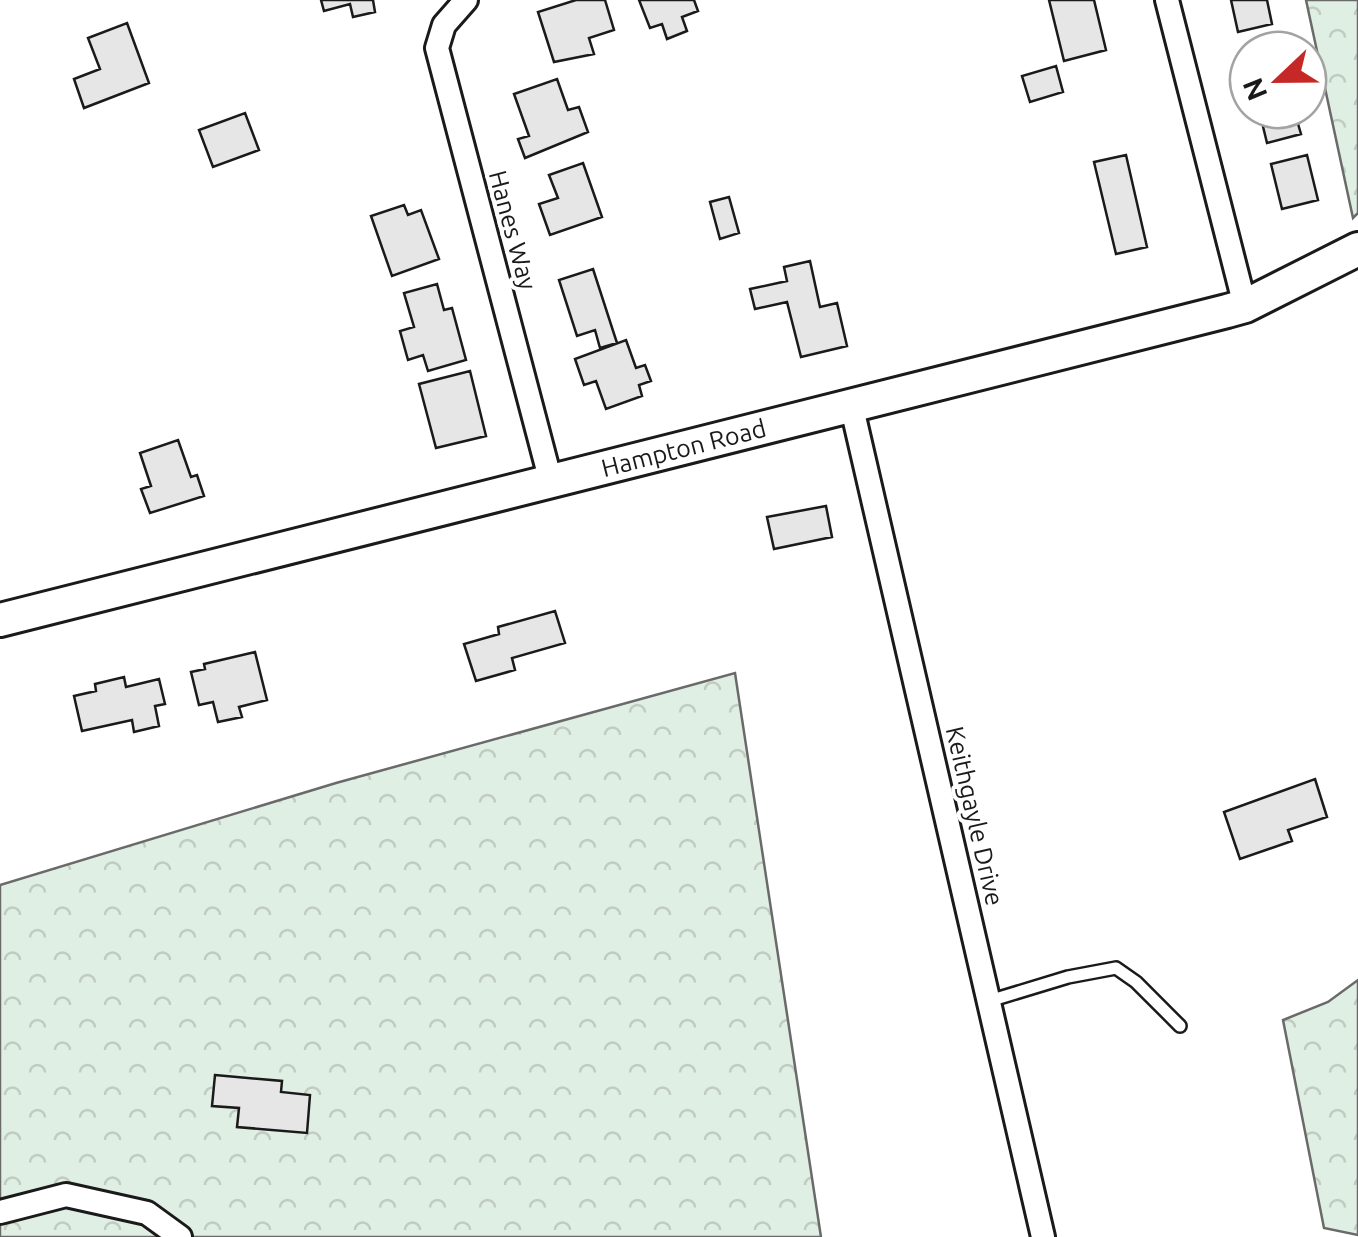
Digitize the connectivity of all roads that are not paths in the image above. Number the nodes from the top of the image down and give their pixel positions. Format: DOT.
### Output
graph roads {
  1 [pos="466,0"];
  2 [pos="1167,0"];
  3 [pos="1358,249"];
  4 [pos="1244,306"];
  5 [pos="852,408"];
  6 [pos="550,482"];
  7 [pos="0,620"];
  8 [pos="989,1001"];
  9 [pos="1180,1026"];
  10 [pos="0,1212"];
  11 [pos="180,1237"];
  12 [pos="1044,1237"];
  1 -- 6 [label="street, Hanes Way"];
  2 -- 4 [label="street"];
  3 -- 4 [label="main road, Hampton Road"];
  4 -- 5 [label="main road, Hampton Road"];
  5 -- 6 [label="main road, Hampton Road"];
  5 -- 8 [label="street, Keithgayle Drive"];
  6 -- 7 [label="main road, Hampton Road"];
  8 -- 9 [label="lane"];
  8 -- 12 [label="street, Keithgayle Drive"];
  10 -- 11 [label="street"];
}
